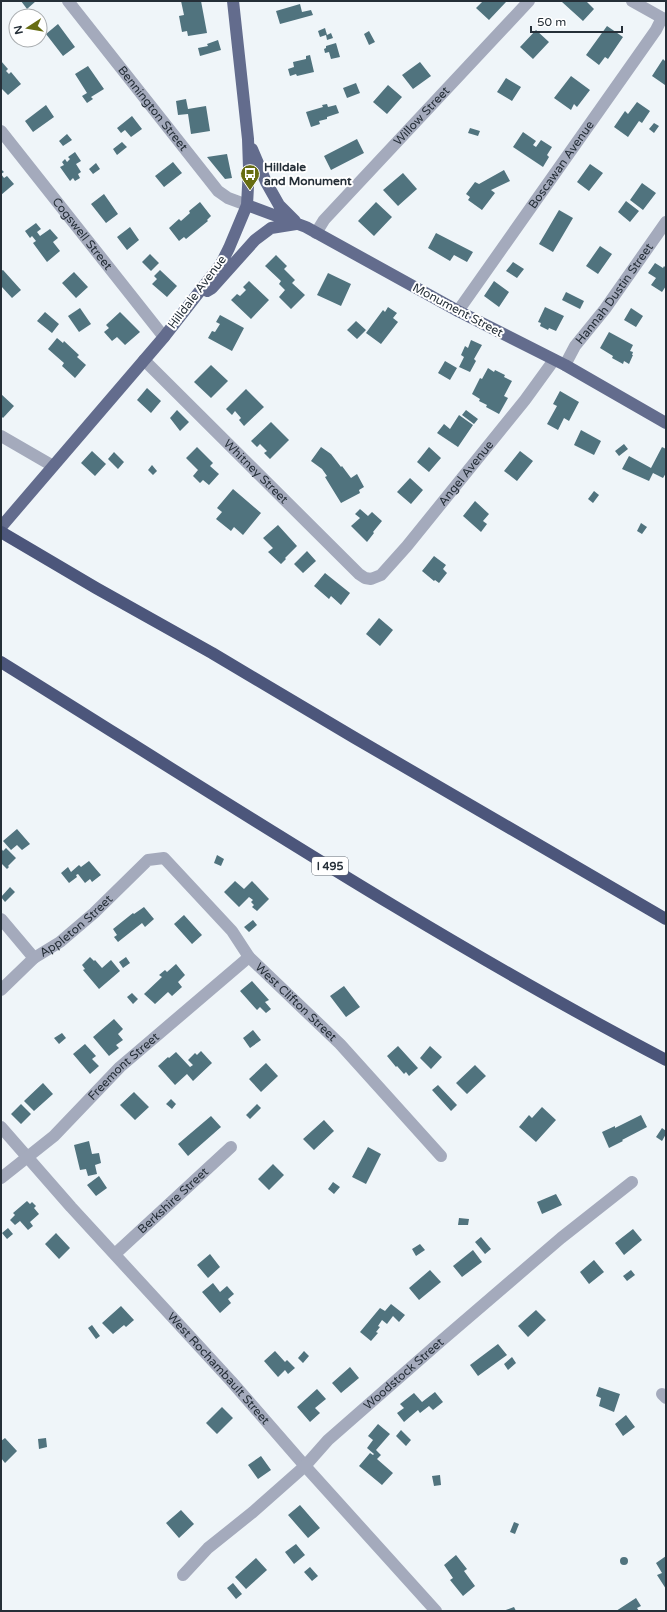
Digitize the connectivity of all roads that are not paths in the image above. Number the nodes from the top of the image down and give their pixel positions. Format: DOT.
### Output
graph roads {
  1 [pos="68,1"];
  2 [pos="233,1"];
  3 [pos="529,1"];
  4 [pos="632,1"];
  5 [pos="664,19"];
  6 [pos="1,131"];
  7 [pos="248,139"];
  8 [pos="247,205"];
  9 [pos="666,222"];
  10 [pos="298,224"];
  11 [pos="316,233"];
  12 [pos="195,298"];
  13 [pos="458,311"];
  14 [pos="164,337"];
  15 [pos="144,360"];
  16 [pos="560,362"];
  17 [pos="666,422"];
  18 [pos="1,436"];
  19 [pos="53,466"];
  20 [pos="1,527"];
  21 [pos="1,532"];
  22 [pos="370,579"];
  23 [pos="1,662"];
  24 [pos="148,860"];
  25 [pos="1,919"];
  26 [pos="666,919"];
  27 [pos="249,957"];
  28 [pos="34,958"];
  29 [pos="1,990"];
  30 [pos="666,1060"];
  31 [pos="1,1127"];
  32 [pos="230,1147"];
  33 [pos="441,1156"];
  34 [pos="27,1157"];
  35 [pos="1,1178"];
  36 [pos="632,1182"];
  37 [pos="115,1254"];
  38 [pos="305,1466"];
  39 [pos="183,1575"];
  40 [pos="436,1611"];
  1 -- 8 [label="street, Bennington Street"];
  2 -- 7 [label="main road, Hilldale Avenue"];
  3 -- 11 [label="street, Willow Street"];
  4 -- 5 [label="street"];
  5 -- 13 [label="street, Boscawan Avenue"];
  6 -- 14 [label="street, Cogswell Street"];
  7 -- 8 [label="main road, Hilldale Avenue"];
  7 -- 10 [label="main road"];
  8 -- 10 [label="main road, Monument Street"];
  8 -- 12 [label="main road, Hilldale Avenue"];
  9 -- 16 [label="street, Hannah Dustin Street"];
  10 -- 11 [label="main road, Monument Street"];
  10 -- 12 [label="main road"];
  11 -- 13 [label="main road, Monument Street"];
  12 -- 14 [label="main road, Hilldale Avenue"];
  13 -- 16 [label="main road, Monument Street"];
  14 -- 15 [label="main road, Hilldale Avenue"];
  15 -- 19 [label="main road, Hilldale Avenue"];
  15 -- 22 [label="street, Whitney Street"];
  16 -- 17 [label="main road, Monument Street"];
  16 -- 22 [label="street, Angel Avenue"];
  18 -- 19 [label="street"];
  19 -- 20 [label="main road, Hilldale Avenue"];
  21 -- 26 [label="highway"];
  23 -- 30 [label="highway, I 495"];
  24 -- 27 [label="street, West Clifton Street"];
  24 -- 28 [label="street, Appleton Street"];
  25 -- 28 [label="street"];
  27 -- 33 [label="street, West Clifton Street"];
  27 -- 34 [label="street, Freemont Street"];
  28 -- 29 [label="street, Appleton Street"];
  31 -- 34 [label="street, West Rochambault Street"];
  32 -- 37 [label="street, Berkshire Street"];
  34 -- 35 [label="street, Freemont Street"];
  34 -- 37 [label="street, West Rochambault Street"];
  36 -- 38 [label="street, Woodstock Street"];
  37 -- 38 [label="street, West Rochambault Street"];
  38 -- 39 [label="street, Woodstock Street"];
  38 -- 40 [label="street, West Rochambault Street"];
}
